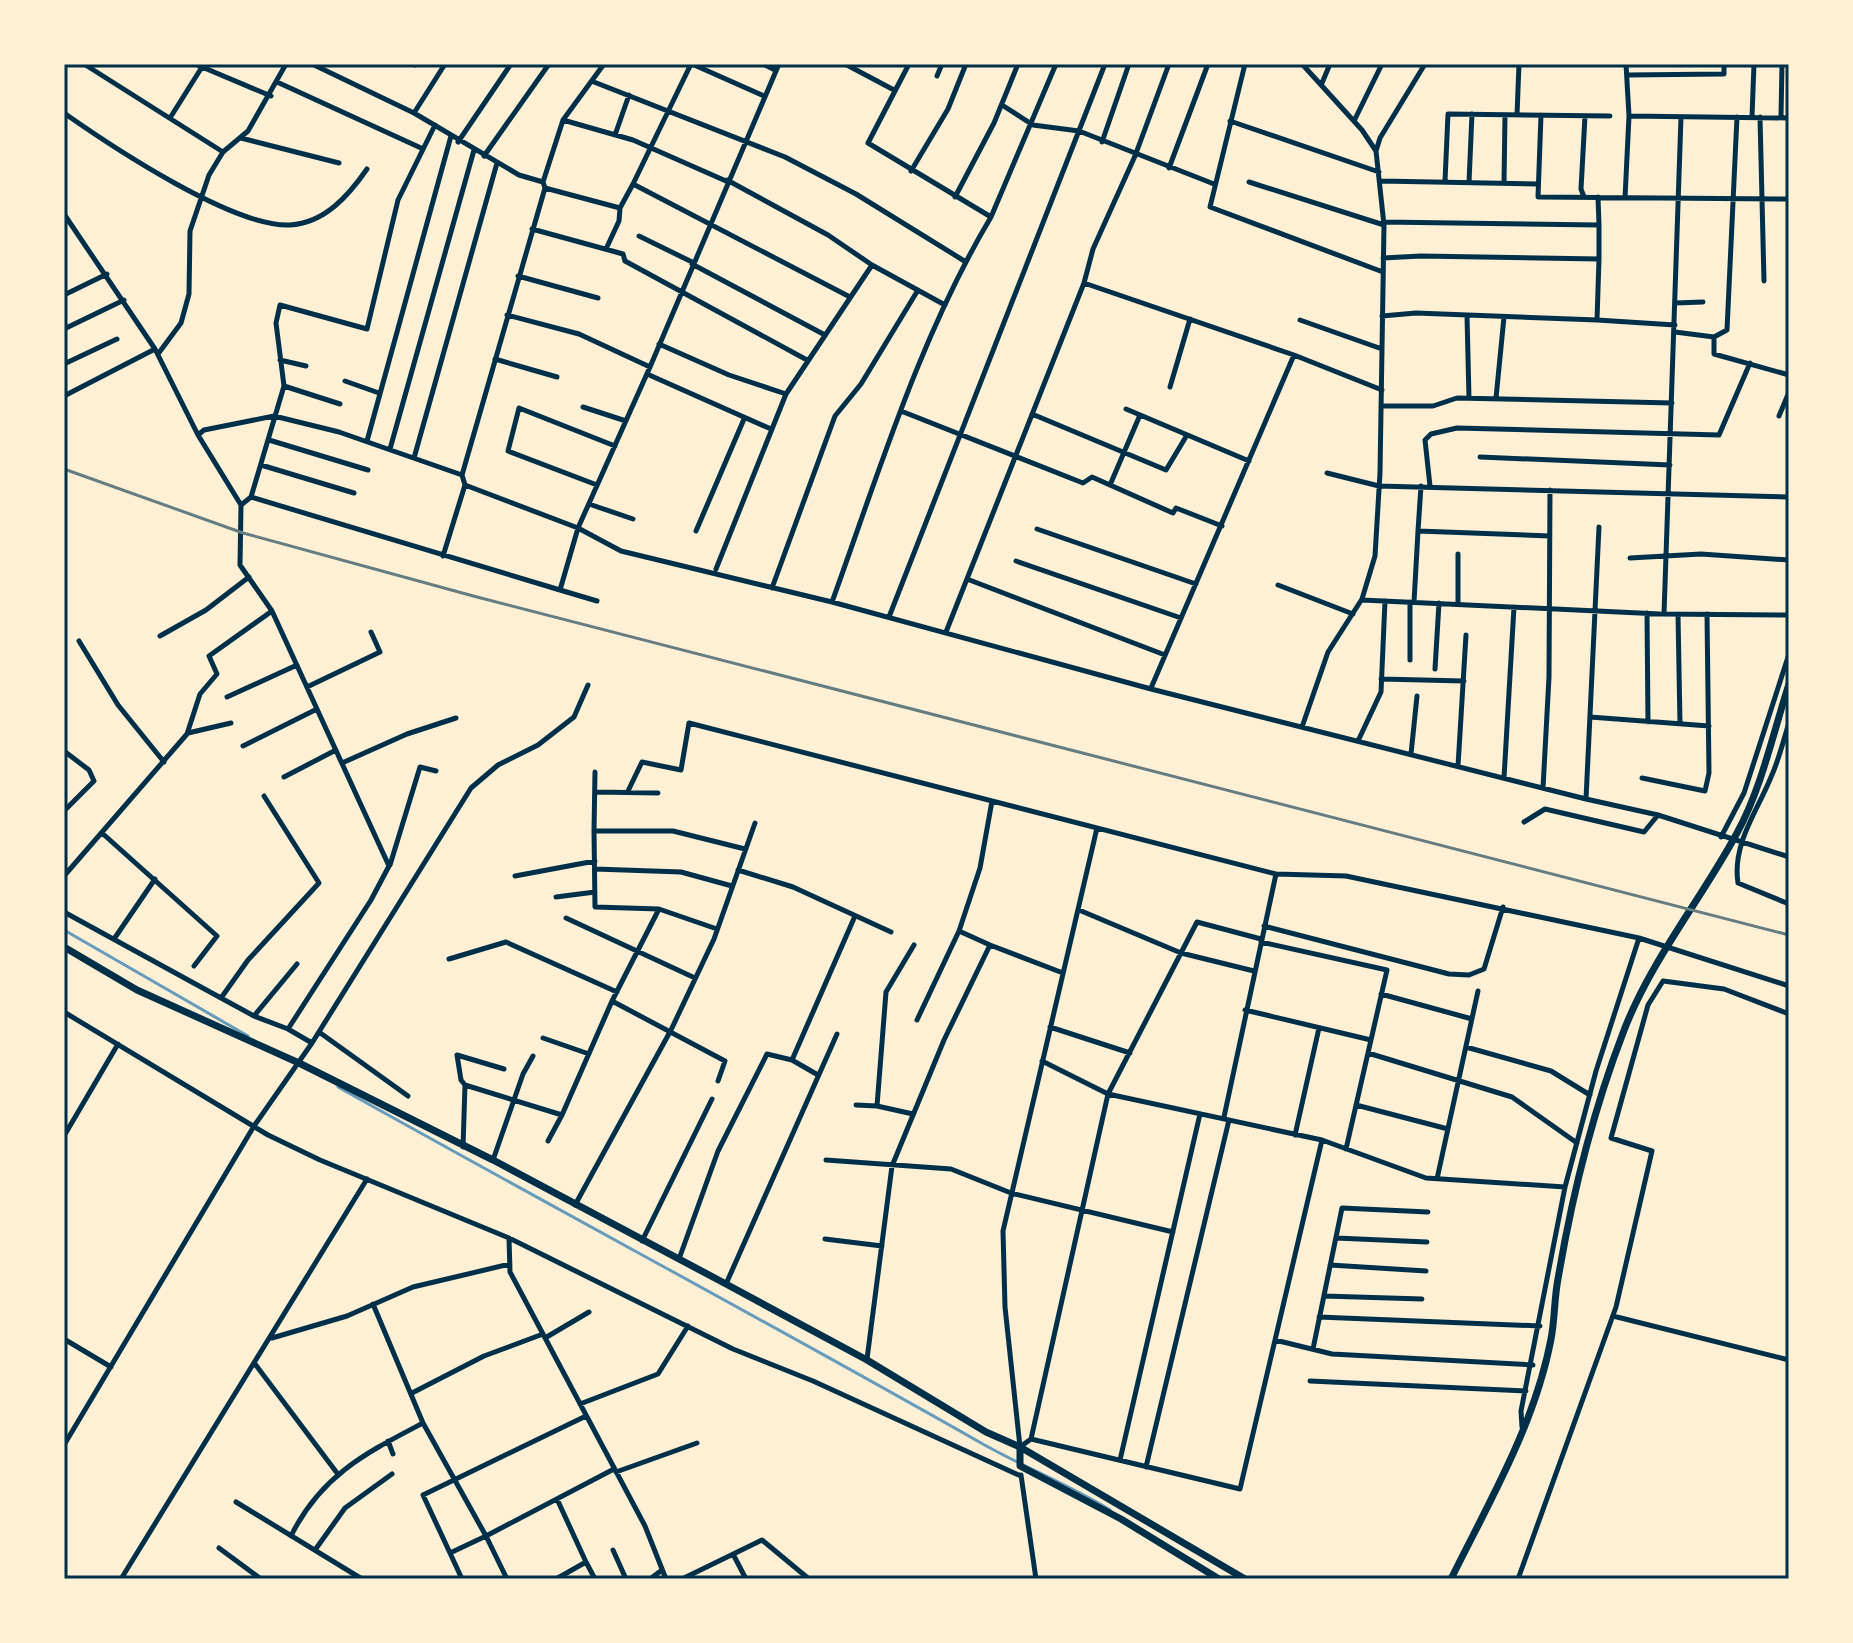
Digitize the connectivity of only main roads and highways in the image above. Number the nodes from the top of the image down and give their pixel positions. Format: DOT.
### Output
graph roads {
  1 [pos="1788,688"];
  2 [pos="64,947"];
  3 [pos="1020,1447"];
  4 [pos="1219,1579"];
  5 [pos="1245,1579"];
  6 [pos="1451,1579"];
  1 -- 6 [label="main road"];
  2 -- 3 [label="main road"];
  3 -- 4 [label="main road"];
  3 -- 5 [label="main road"];
}
